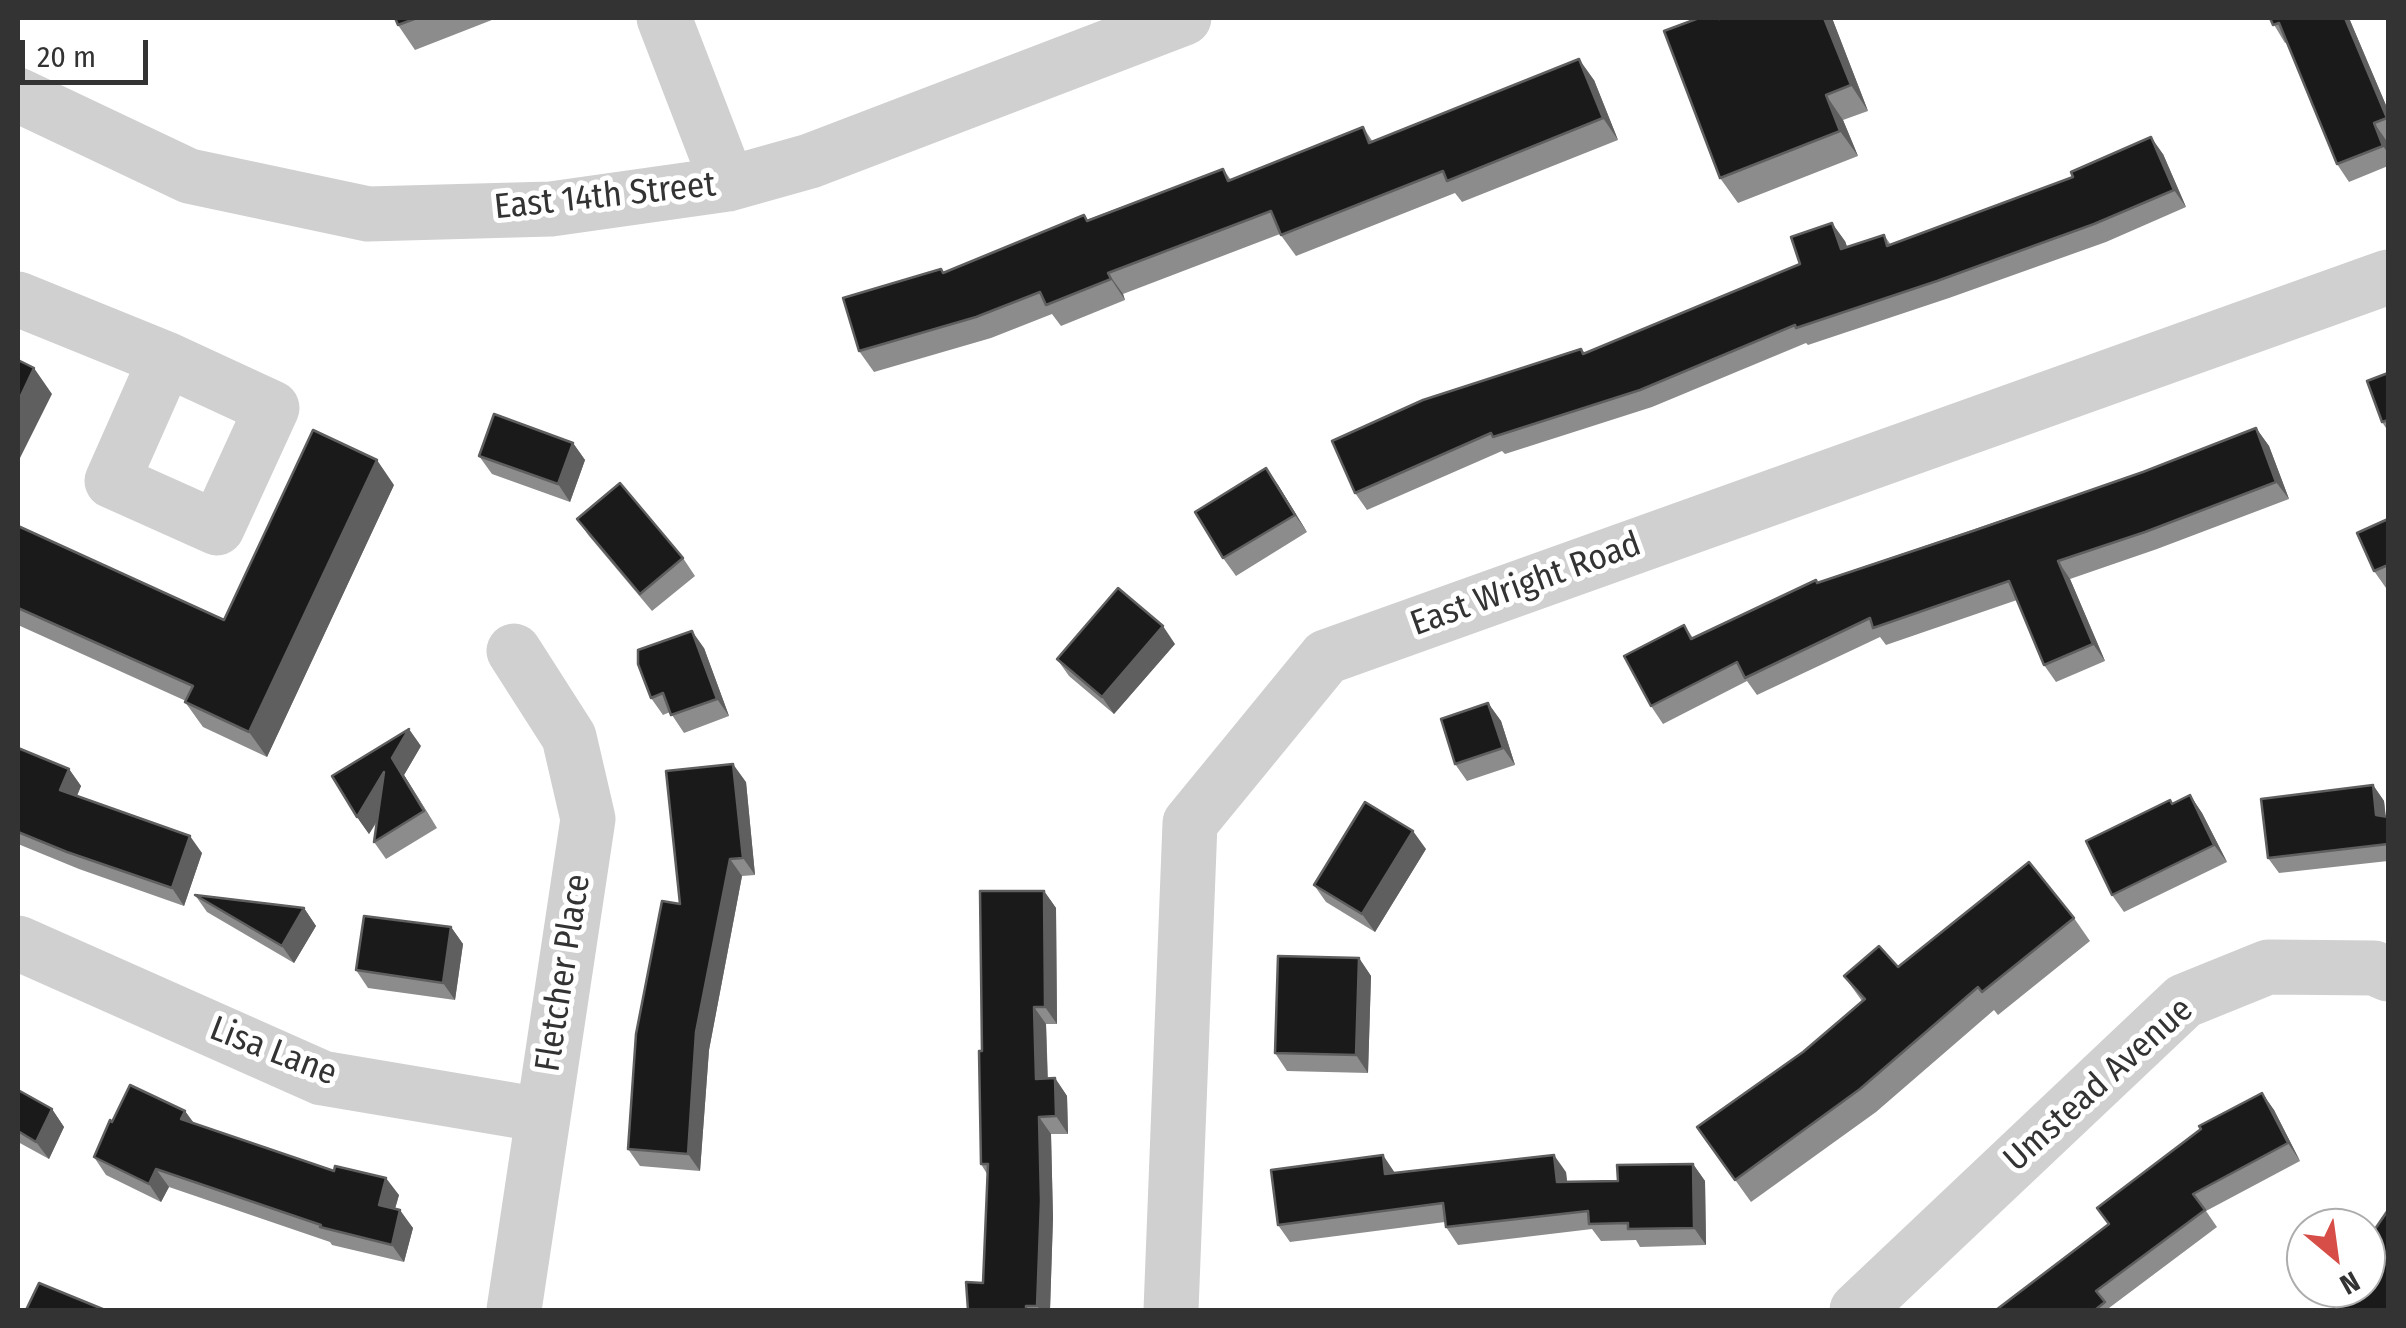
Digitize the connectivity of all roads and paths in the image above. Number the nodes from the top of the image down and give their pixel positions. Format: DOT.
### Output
graph roads {
  1 [pos="664,18"];
  2 [pos="1184,18"];
  3 [pos="18,95"];
  4 [pos="728,184"];
  5 [pos="2388,277"];
  6 [pos="18,299"];
  7 [pos="166,359"];
  8 [pos="514,651"];
  9 [pos="18,943"];
  10 [pos="2388,974"];
  11 [pos="542,1115"];
  12 [pos="514,1310"];
  13 [pos="1170,1310"];
  14 [pos="1857,1310"];
  1 -- 4 [label="street"];
  2 -- 4 [label="street, East 14th Street"];
  3 -- 4 [label="street, East 14th Street"];
  5 -- 13 [label="street, East Wright Road"];
  6 -- 7 [label="street"];
  8 -- 11 [label="street, Fletcher Place"];
  9 -- 11 [label="street, Lisa Lane"];
  10 -- 14 [label="street, Umstead Avenue"];
  11 -- 12 [label="street, Fletcher Place"];
}
